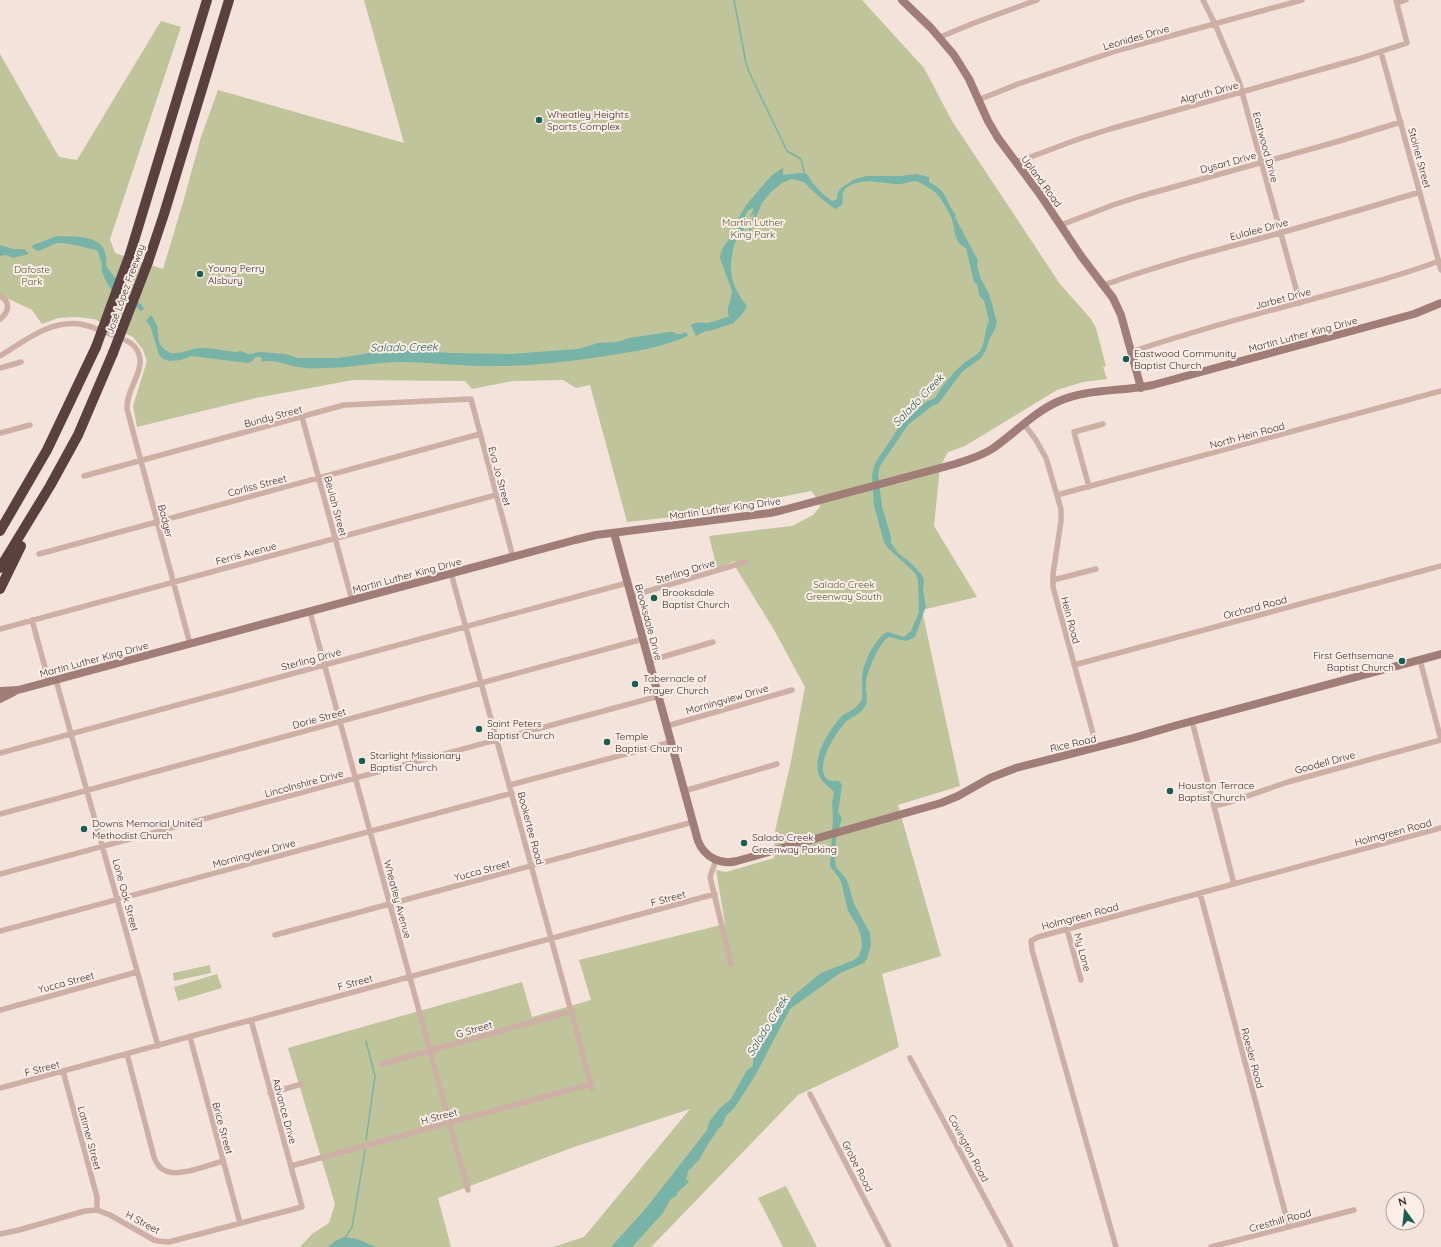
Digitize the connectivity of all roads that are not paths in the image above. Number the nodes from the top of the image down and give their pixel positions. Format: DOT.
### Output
graph roads {
  1 [pos="207,0"];
  2 [pos="229,0"];
  3 [pos="902,0"];
  4 [pos="1038,0"];
  5 [pos="1203,0"];
  6 [pos="1302,0"];
  7 [pos="1406,0"];
  8 [pos="1396,2"];
  9 [pos="1215,24"];
  10 [pos="940,37"];
  11 [pos="1381,52"];
  12 [pos="1242,92"];
  13 [pos="978,100"];
  14 [pos="1401,122"];
  15 [pos="1017,162"];
  16 [pos="1261,163"];
  17 [pos="1420,192"];
  18 [pos="1061,224"];
  19 [pos="1280,232"];
  20 [pos="1439,261"];
  21 [pos="1441,270"];
  22 [pos="1104,285"];
  23 [pos="0,296"];
  24 [pos="1300,302"];
  25 [pos="1441,303"];
  26 [pos="0,319"];
  27 [pos="1131,352"];
  28 [pos="0,356"];
  29 [pos="21,362"];
  30 [pos="0,368"];
  31 [pos="1141,388"];
  32 [pos="1441,391"];
  33 [pos="471,399"];
  34 [pos="302,417"];
  35 [pos="1024,424"];
  36 [pos="1103,424"];
  37 [pos="30,425"];
  38 [pos="0,433"];
  39 [pos="480,434"];
  40 [pos="141,460"];
  41 [pos="84,476"];
  42 [pos="318,478"];
  43 [pos="50,486"];
  44 [pos="1089,487"];
  45 [pos="496,495"];
  46 [pos="1057,495"];
  47 [pos="12,511"];
  48 [pos="157,521"];
  49 [pos="0,525"];
  50 [pos="0,531"];
  51 [pos="614,533"];
  52 [pos="335,538"];
  53 [pos="39,554"];
  54 [pos="513,557"];
  55 [pos="745,562"];
  56 [pos="1441,566"];
  57 [pos="0,568"];
  58 [pos="1096,569"];
  59 [pos="452,573"];
  60 [pos="1053,580"];
  61 [pos="174,582"];
  62 [pos="627,582"];
  63 [pos="0,589"];
  64 [pos="631,596"];
  65 [pos="352,600"];
  66 [pos="310,612"];
  67 [pos="32,620"];
  68 [pos="466,626"];
  69 [pos="0,629"];
  70 [pos="643,639"];
  71 [pos="713,642"];
  72 [pos="190,644"];
  73 [pos="1441,654"];
  74 [pos="1420,660"];
  75 [pos="649,661"];
  76 [pos="324,665"];
  77 [pos="1074,665"];
  78 [pos="52,681"];
  79 [pos="482,684"];
  80 [pos="18,690"];
  81 [pos="792,690"];
  82 [pos="0,691"];
  83 [pos="659,696"];
  84 [pos="0,699"];
  85 [pos="1192,721"];
  86 [pos="340,722"];
  87 [pos="666,726"];
  88 [pos="72,733"];
  89 [pos="498,740"];
  90 [pos="1441,740"];
  91 [pos="671,742"];
  92 [pos="1097,748"];
  93 [pos="0,753"];
  94 [pos="777,764"];
  95 [pos="356,778"];
  96 [pos="510,785"];
  97 [pos="87,790"];
  98 [pos="684,791"];
  99 [pos="512,793"];
  100 [pos="1214,806"];
  101 [pos="0,814"];
  102 [pos="693,822"];
  103 [pos="1441,828"];
  104 [pos="370,831"];
  105 [pos="103,846"];
  106 [pos="716,860"];
  107 [pos="532,866"];
  108 [pos="0,874"];
  109 [pos="1234,884"];
  110 [pos="1200,893"];
  111 [pos="714,894"];
  112 [pos="117,900"];
  113 [pos="390,904"];
  114 [pos="1067,928"];
  115 [pos="0,931"];
  116 [pos="276,935"];
  117 [pos="552,939"];
  118 [pos="731,964"];
  119 [pos="138,972"];
  120 [pos="410,977"];
  121 [pos="1081,980"];
  122 [pos="0,1010"];
  123 [pos="572,1011"];
  124 [pos="252,1020"];
  125 [pos="190,1037"];
  126 [pos="158,1046"];
  127 [pos="430,1050"];
  128 [pos="127,1054"];
  129 [pos="910,1058"];
  130 [pos="382,1064"];
  131 [pos="63,1071"];
  132 [pos="302,1084"];
  133 [pos="592,1086"];
  134 [pos="0,1088"];
  135 [pos="270,1093"];
  136 [pos="810,1094"];
  137 [pos="449,1123"];
  138 [pos="223,1161"];
  139 [pos="291,1166"];
  140 [pos="468,1190"];
  141 [pos="302,1207"];
  142 [pos="97,1210"];
  143 [pos="1354,1210"];
  144 [pos="240,1223"];
  145 [pos="1289,1227"];
  146 [pos="0,1234"];
  147 [pos="889,1247"];
  148 [pos="1011,1247"];
  149 [pos="1116,1247"];
  150 [pos="1212,1247"];
  1 -- 47 [label="highway, José López Freeway, bridge"];
  2 -- 43 [label="highway, José López Freeway, bridge"];
  3 -- 10 [label="street, Upland Road"];
  4 -- 10 [label="street"];
  5 -- 9 [label="street, Eastwood Drive"];
  6 -- 9 [label="street, Leonides Drive"];
  7 -- 8 [label="street"];
  8 -- 11 [label="street, Algruth Drive"];
  9 -- 12 [label="street, Eastwood Drive"];
  9 -- 13 [label="street, Leonides Drive"];
  10 -- 13 [label="street, Upland Road"];
  11 -- 12 [label="street, Algruth Drive"];
  11 -- 14 [label="street, Stolnet Street"];
  12 -- 15 [label="street, Algruth Drive"];
  12 -- 16 [label="street, Eastwood Drive"];
  13 -- 15 [label="street, Upland Road"];
  14 -- 16 [label="street, Dysart Drive"];
  14 -- 17 [label="street, Stolnet Street"];
  15 -- 18 [label="street, Upland Road"];
  16 -- 18 [label="street, Dysart Drive"];
  16 -- 19 [label="street, Eastwood Drive"];
  17 -- 19 [label="street, Eulalee Drive"];
  17 -- 20 [label="street, Stolnet Street"];
  18 -- 22 [label="street, Upland Road"];
  19 -- 22 [label="street, Eulalee Drive"];
  19 -- 24 [label="street, Eastwood Drive"];
  20 -- 21 [label="street, Stolnet Street"];
  20 -- 24 [label="street, Jarbet Drive"];
  22 -- 27 [label="street, Upland Road"];
  23 -- 26 [label="street"];
  24 -- 27 [label="street, Jarbet Drive"];
  25 -- 31 [label="street, Martin Luther King Drive"];
  27 -- 31 [label="street, Upland Road"];
  28 -- 40 [label="street, Badger"];
  29 -- 30 [label="street"];
  31 -- 35 [label="street, Martin Luther King Drive"];
  32 -- 44 [label="street, North Hein Road"];
  33 -- 34 [label="street, Bundy Street"];
  33 -- 39 [label="street, Eva Jo Street"];
  34 -- 40 [label="street, Bundy Street"];
  34 -- 42 [label="street, Beulah Street"];
  35 -- 46 [label="street, Hein Road"];
  35 -- 51 [label="street, Martin Luther King Drive"];
  36 -- 44 [label="street"];
  37 -- 38 [label="street"];
  39 -- 42 [label="street, Corliss Street"];
  39 -- 45 [label="street, Eva Jo Street"];
  40 -- 41 [label="street, Bundy Street"];
  40 -- 48 [label="street, Badger"];
  42 -- 48 [label="street, Corliss Street"];
  42 -- 52 [label="street, Beulah Street"];
  43 -- 57 [label="highway, José López Freeway"];
  43 -- 63 [label="highway"];
  44 -- 46 [label="street, North Hein Road"];
  45 -- 52 [label="street, Ferris Avenue"];
  45 -- 54 [label="street, Eva Jo Street"];
  46 -- 60 [label="street, Hein Road"];
  47 -- 49 [label="highway"];
  47 -- 50 [label="highway, José López Freeway"];
  48 -- 53 [label="street, Corliss Street"];
  48 -- 61 [label="street, Badger"];
  51 -- 54 [label="street, Martin Luther King Drive"];
  51 -- 62 [label="street, Brooksdale Drive"];
  52 -- 61 [label="street, Ferris Avenue"];
  52 -- 65 [label="street, Beulah Street"];
  54 -- 59 [label="street, Martin Luther King Drive"];
  55 -- 64 [label="street, Sterling Drive"];
  56 -- 77 [label="street, Orchard Road"];
  58 -- 60 [label="street"];
  59 -- 65 [label="street, Martin Luther King Drive"];
  59 -- 68 [label="street, Bookertee Road"];
  60 -- 77 [label="street, Hein Road"];
  61 -- 67 [label="street, Ferris Avenue"];
  61 -- 72 [label="street, Badger"];
  62 -- 64 [label="street, Brooksdale Drive"];
  62 -- 68 [label="street, Sterling Drive"];
  64 -- 70 [label="street, Brooksdale Drive"];
  65 -- 66 [label="street, Martin Luther King Drive"];
  66 -- 72 [label="street, Martin Luther King Drive"];
  66 -- 76 [label="street, Wheatley Avenue"];
  67 -- 69 [label="street, Ferris Avenue"];
  67 -- 78 [label="street, Lone Oak Street"];
  68 -- 76 [label="street, Sterling Drive"];
  68 -- 79 [label="street, Bookertee Road"];
  70 -- 75 [label="street, Brooksdale Drive"];
  70 -- 79 [label="street, Dorie Street"];
  71 -- 75 [label="street"];
  72 -- 78 [label="street, Martin Luther King Drive"];
  73 -- 74 [label="street, Rice Road"];
  74 -- 85 [label="street, Rice Road"];
  74 -- 90 [label="street"];
  75 -- 83 [label="street, Brooksdale Drive"];
  76 -- 86 [label="street, Wheatley Avenue"];
  76 -- 88 [label="street, Sterling Drive"];
  77 -- 92 [label="street, Hein Road"];
  78 -- 80 [label="street, Martin Luther King Drive"];
  78 -- 88 [label="street, Lone Oak Street"];
  79 -- 86 [label="street, Dorie Street"];
  79 -- 89 [label="street, Bookertee Road"];
  80 -- 82 [label="street, Martin Luther King Drive"];
  80 -- 84 [label="street, Martin Luther King Drive"];
  81 -- 87 [label="street, Morningview Drive"];
  83 -- 87 [label="street, Brooksdale Drive"];
  83 -- 89 [label="street, Lincolnshire Drive"];
  85 -- 92 [label="street, Rice Road"];
  85 -- 100 [label="street"];
  86 -- 95 [label="street, Wheatley Avenue"];
  86 -- 97 [label="street, Dorie Street"];
  87 -- 91 [label="street, Brooksdale Drive"];
  88 -- 93 [label="street, Sterling Drive"];
  88 -- 97 [label="street, Lone Oak Street"];
  89 -- 95 [label="street, Lincolnshire Drive"];
  89 -- 96 [label="street, Bookertee Road"];
  90 -- 100 [label="street, Goodell Drive"];
  91 -- 96 [label="street"];
  91 -- 98 [label="street, Brooksdale Drive"];
  92 -- 106 [label="street, Rice Road"];
  94 -- 98 [label="street"];
  95 -- 104 [label="street, Wheatley Avenue"];
  95 -- 105 [label="street, Lincolnshire Drive"];
  96 -- 99 [label="street, Bookertee Road"];
  97 -- 101 [label="street, Dorie Street"];
  97 -- 105 [label="street, Lone Oak Street"];
  98 -- 102 [label="street, Brooksdale Drive"];
  99 -- 104 [label="street, Morningview Drive"];
  99 -- 107 [label="street, Bookertee Road"];
  100 -- 109 [label="street"];
  102 -- 106 [label="street, Brooksdale Drive"];
  102 -- 107 [label="street, Yucca Street"];
  103 -- 109 [label="street, Holmgreen Road"];
  104 -- 112 [label="street, Morningview Drive"];
  104 -- 113 [label="street, Wheatley Avenue"];
  105 -- 108 [label="street, Lincolnshire Drive"];
  105 -- 112 [label="street, Lone Oak Street"];
  106 -- 111 [label="street"];
  107 -- 113 [label="street, Yucca Street"];
  107 -- 117 [label="street, Bookertee Road"];
  109 -- 110 [label="street, Holmgreen Road"];
  110 -- 114 [label="street, Holmgreen Road"];
  110 -- 145 [label="street, Roesler Road"];
  111 -- 117 [label="street, F Street"];
  111 -- 118 [label="street"];
  112 -- 115 [label="street, Morningview Drive"];
  112 -- 119 [label="street, Lone Oak Street"];
  113 -- 116 [label="street, Yucca Street"];
  113 -- 120 [label="street, Wheatley Avenue"];
  114 -- 121 [label="street, My Lane"];
  114 -- 149 [label="street, Holmgreen Road"];
  117 -- 120 [label="street, F Street"];
  117 -- 123 [label="street, Bookertee Road"];
  119 -- 122 [label="street, Yucca Street"];
  119 -- 126 [label="street, Lone Oak Street"];
  120 -- 124 [label="street, F Street"];
  120 -- 127 [label="street, Wheatley Avenue"];
  123 -- 127 [label="street, G Street"];
  123 -- 133 [label="street, Bookertee Road"];
  124 -- 125 [label="street, F Street"];
  124 -- 135 [label="street, Advance Drive"];
  125 -- 126 [label="street, F Street"];
  125 -- 138 [label="street, Brice Street"];
  126 -- 128 [label="street, F Street"];
  127 -- 130 [label="street, G Street"];
  127 -- 137 [label="street, Wheatley Avenue"];
  128 -- 131 [label="street, F Street"];
  128 -- 138 [label="street"];
  129 -- 148 [label="street, Covington Road"];
  131 -- 134 [label="street, F Street"];
  131 -- 142 [label="street, Latimer Street"];
  132 -- 135 [label="street"];
  133 -- 137 [label="street, H Street"];
  135 -- 139 [label="street, Advance Drive"];
  136 -- 147 [label="street, Grobe Road"];
  137 -- 139 [label="street, H Street"];
  137 -- 140 [label="street, Wheatley Avenue"];
  138 -- 144 [label="street, Brice Street"];
  139 -- 141 [label="street, Advance Drive"];
  141 -- 144 [label="street, H Street"];
  142 -- 144 [label="street, H Street"];
  142 -- 146 [label="street"];
  143 -- 145 [label="street, Cresthill Road"];
  145 -- 150 [label="street, Cresthill Road"];
}
